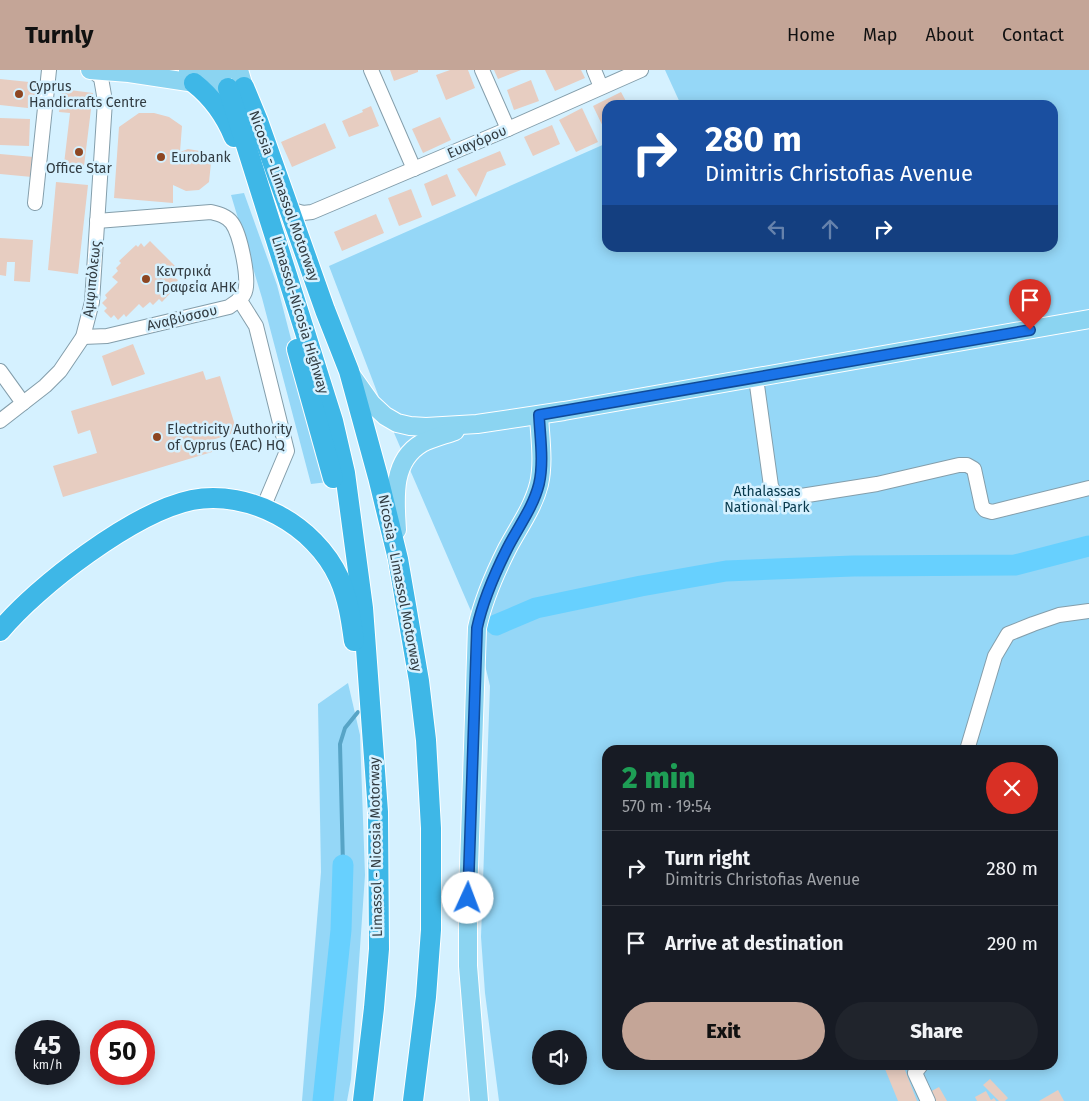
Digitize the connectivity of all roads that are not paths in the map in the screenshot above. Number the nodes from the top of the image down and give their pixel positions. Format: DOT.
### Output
graph roads {
  1 [pos="49,70"];
  2 [pos="91,70"];
  3 [pos="371,70"];
  4 [pos="482,70"];
  5 [pos="594,70"];
  6 [pos="641,70"];
  7 [pos="129,73"];
  8 [pos="188,76"];
  9 [pos="231,76"];
  10 [pos="601,87"];
  11 [pos="105,101"];
  12 [pos="508,129"];
  13 [pos="414,169"];
  14 [pos="35,203"];
  15 [pos="289,209"];
  16 [pos="97,221"];
  17 [pos="239,299"];
  18 [pos="1089,320"];
  19 [pos="83,337"];
  20 [pos="0,371"];
  21 [pos="349,371"];
  22 [pos="756,378"];
  23 [pos="22,403"];
  24 [pos="539,415"];
  25 [pos="511,419"];
  26 [pos="0,421"];
  27 [pos="477,424"];
  28 [pos="541,454"];
  29 [pos="1089,488"];
  30 [pos="263,508"];
  31 [pos="398,560"];
  32 [pos="358,564"];
  33 [pos="1089,611"];
  34 [pos="0,631"];
  35 [pos="968,745"];
  36 [pos="378,812"];
  37 [pos="476,1054"];
  38 [pos="917,1070"];
  39 [pos="363,1101"];
  40 [pos="413,1101"];
  41 [pos="479,1101"];
  42 [pos="486,1101"];
  43 [pos="928,1101"];
  1 -- 14 [label="street"];
  2 -- 7 [label="main road"];
  2 -- 11 [label="street, Αμφιπόλεως"];
  3 -- 13 [label="street"];
  4 -- 12 [label="street"];
  5 -- 10 [label="street"];
  6 -- 10 [label="street, Ευαγόρου"];
  7 -- 8 [label="main road"];
  7 -- 11 [label="street, Αμφιπόλεως"];
  8 -- 9 [label="main road"];
  8 -- 32 [label="highway"];
  9 -- 15 [label="highway, Nicosia - Limassol Motorway"];
  9 -- 32 [label="highway, Limassol-Nicosia Highway"];
  10 -- 12 [label="street, Ευαγόρου"];
  11 -- 16 [label="street, Αμφιπόλεως"];
  12 -- 13 [label="street, Ευαγόρου"];
  13 -- 15 [label="street, Ευαγόρου"];
  15 -- 21 [label="highway, Nicosia - Limassol Motorway"];
  16 -- 17 [label="street"];
  16 -- 19 [label="street, Αμφιπόλεως"];
  17 -- 19 [label="street, Αναβύσσου"];
  17 -- 30 [label="street"];
  18 -- 22 [label="main road"];
  19 -- 23 [label="street, Αμφιπόλεως"];
  20 -- 23 [label="street"];
  21 -- 27 [label="main road"];
  21 -- 31 [label="highway, Nicosia - Limassol Motorway"];
  22 -- 24 [label="main road"];
  22 -- 29 [label="street"];
  23 -- 26 [label="street, Αμφιπόλεως"];
  24 -- 25 [label="main road"];
  24 -- 28 [label="main road"];
  25 -- 27 [label="main road"];
  25 -- 28 [label="main road"];
  27 -- 31 [label="main road"];
  28 -- 37 [label="main road"];
  30 -- 34 [label="highway"];
  30 -- 36 [label="highway"];
  31 -- 40 [label="highway, Nicosia - Limassol Motorway"];
  32 -- 36 [label="highway, Limassol - Nicosia Motorway"];
  33 -- 35 [label="street"];
  36 -- 39 [label="highway, Limassol - Nicosia Motorway"];
  37 -- 41 [label="main road"];
  37 -- 42 [label="main road"];
  38 -- 43 [label="street"];
}
